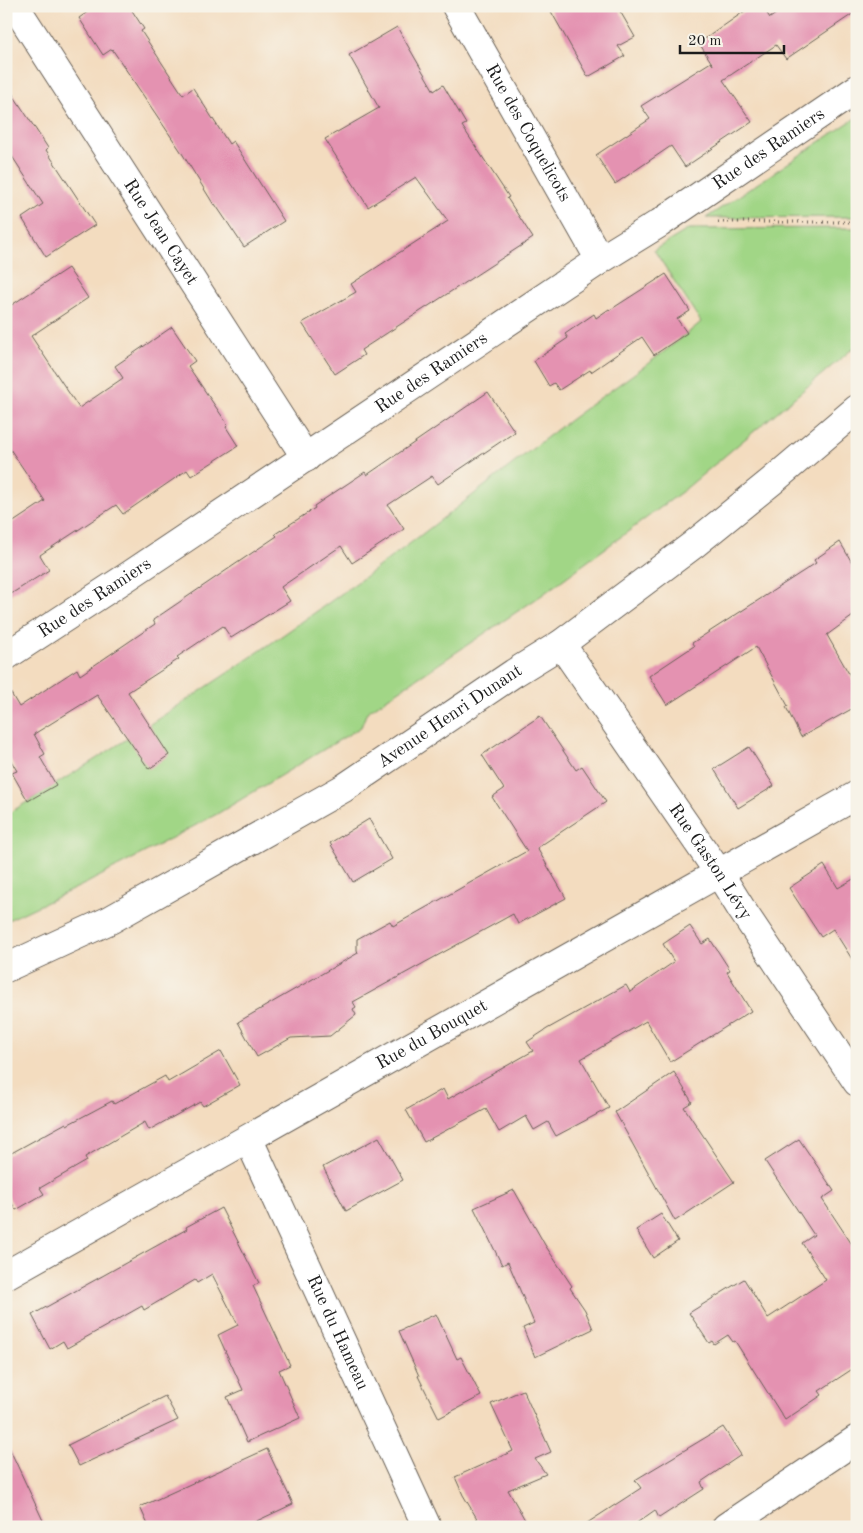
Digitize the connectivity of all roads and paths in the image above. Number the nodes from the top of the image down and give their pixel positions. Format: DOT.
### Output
graph roads {
  1 [pos="15,6"];
  2 [pos="456,6"];
  3 [pos="857,89"];
  4 [pos="709,222"];
  5 [pos="857,222"];
  6 [pos="600,260"];
  7 [pos="857,409"];
  8 [pos="306,458"];
  9 [pos="561,644"];
  10 [pos="6,656"];
  11 [pos="857,795"];
  12 [pos="719,873"];
  13 [pos="6,968"];
  14 [pos="857,1082"];
  15 [pos="249,1140"];
  16 [pos="6,1275"];
  17 [pos="857,1440"];
  18 [pos="427,1527"];
  19 [pos="726,1527"];
  1 -- 8 [label="street, Rue Jean Cayet"];
  2 -- 6 [label="street, Rue des Coquelicots"];
  3 -- 6 [label="street, Rue des Ramiers"];
  4 -- 5 [label="path"];
  6 -- 8 [label="street, Rue des Ramiers"];
  7 -- 9 [label="street, Avenue Henri Dunant"];
  8 -- 10 [label="street, Rue des Ramiers"];
  9 -- 12 [label="street, Rue Gaston Lévy"];
  9 -- 13 [label="street, Avenue Henri Dunant"];
  11 -- 12 [label="street, Rue du Bouquet"];
  12 -- 14 [label="street, Rue Gaston Lévy"];
  12 -- 15 [label="street, Rue du Bouquet"];
  15 -- 16 [label="street, Rue du Bouquet"];
  15 -- 18 [label="street, Rue du Hameau"];
  17 -- 19 [label="street"];
}
